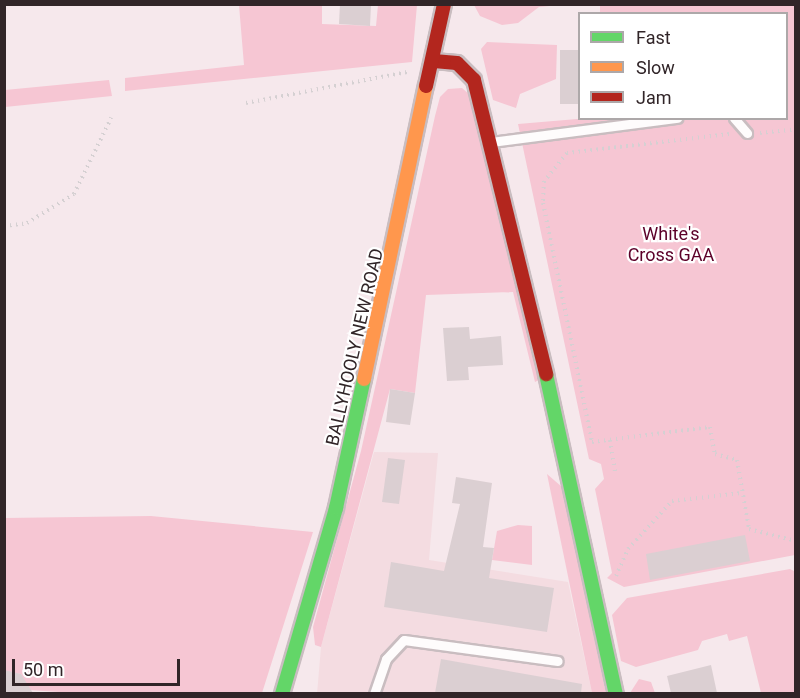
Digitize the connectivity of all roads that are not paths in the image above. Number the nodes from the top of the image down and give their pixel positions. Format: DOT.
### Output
graph roads {
  1 [pos="444,4"];
  2 [pos="434,61"];
  3 [pos="662,120"];
  4 [pos="736,120"];
  5 [pos="747,133"];
  6 [pos="491,142"];
  7 [pos="558,661"];
  8 [pos="282,693"];
  9 [pos="374,693"];
  10 [pos="616,693"];
  1 -- 2 [label="main road, BALLYHOOLY NEW ROAD"];
  2 -- 6 [label="main road"];
  2 -- 8 [label="main road, BALLYHOOLY NEW ROAD"];
  3 -- 6 [label="lane"];
  4 -- 5 [label="lane"];
  6 -- 10 [label="main road"];
  7 -- 9 [label="lane"];
}
